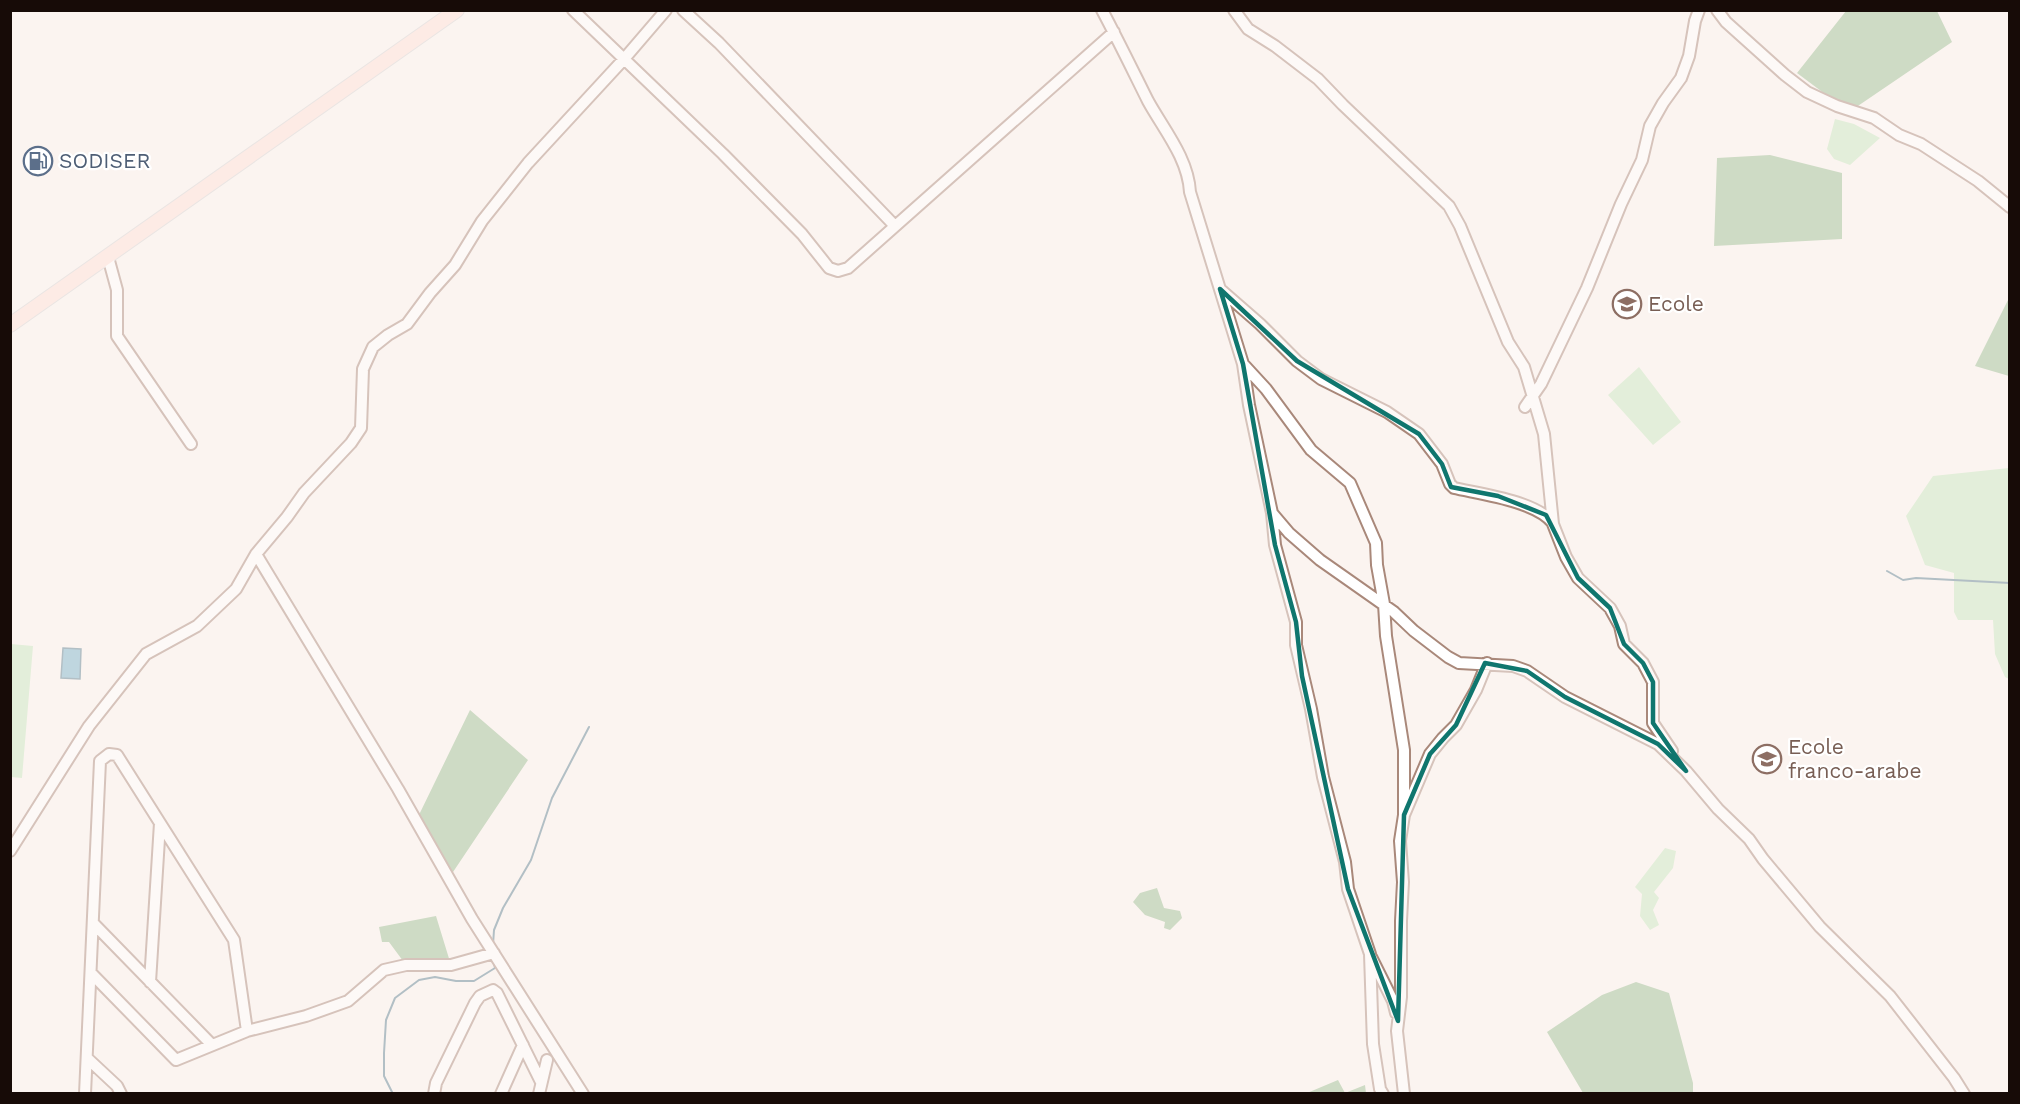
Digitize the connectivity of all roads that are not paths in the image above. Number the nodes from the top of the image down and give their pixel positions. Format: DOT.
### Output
graph roads {
  1 [pos="457,10"];
  2 [pos="573,10"];
  3 [pos="666,10"];
  4 [pos="682,10"];
  5 [pos="1102,10"];
  6 [pos="1234,10"];
  7 [pos="1699,10"];
  8 [pos="1717,10"];
  9 [pos="1114,32"];
  10 [pos="624,59"];
  11 [pos="2010,207"];
  12 [pos="894,225"];
  13 [pos="108,257"];
  14 [pos="1220,289"];
  15 [pos="10,325"];
  16 [pos="1243,364"];
  17 [pos="1532,395"];
  18 [pos="1525,407"];
  19 [pos="191,444"];
  20 [pos="1272,513"];
  21 [pos="1553,524"];
  22 [pos="256,554"];
  23 [pos="1384,604"];
  24 [pos="1487,663"];
  25 [pos="1686,771"];
  26 [pos="1404,815"];
  27 [pos="160,823"];
  28 [pos="10,851"];
  29 [pos="93,923"];
  30 [pos="494,953"];
  31 [pos="1370,954"];
  32 [pos="91,973"];
  33 [pos="150,982"];
  34 [pos="1398,1021"];
  35 [pos="247,1032"];
  36 [pos="212,1045"];
  37 [pos="523,1045"];
  38 [pos="87,1058"];
  39 [pos="547,1060"];
  40 [pos="540,1088"];
  41 [pos="85,1094"];
  42 [pos="121,1094"];
  43 [pos="434,1094"];
  44 [pos="501,1094"];
  45 [pos="583,1094"];
  46 [pos="1383,1094"];
  47 [pos="1404,1094"];
  48 [pos="1964,1094"];
  1 -- 13 [label="main road"];
  2 -- 10 [label="street"];
  3 -- 10 [label="street"];
  4 -- 12 [label="street"];
  5 -- 9 [label="street"];
  6 -- 17 [label="street"];
  7 -- 17 [label="street"];
  8 -- 11 [label="street"];
  9 -- 12 [label="street"];
  9 -- 14 [label="street"];
  10 -- 12 [label="street"];
  10 -- 22 [label="street"];
  13 -- 15 [label="main road"];
  13 -- 19 [label="street"];
  14 -- 16 [label="street"];
  14 -- 21 [label="street"];
  16 -- 20 [label="street"];
  16 -- 23 [label="street"];
  17 -- 18 [label="street"];
  17 -- 21 [label="street"];
  20 -- 23 [label="street"];
  20 -- 31 [label="street"];
  21 -- 25 [label="street"];
  22 -- 28 [label="street"];
  22 -- 30 [label="street"];
  23 -- 24 [label="street"];
  23 -- 26 [label="street"];
  24 -- 25 [label="street"];
  24 -- 26 [label="street"];
  25 -- 48 [label="street"];
  26 -- 34 [label="street"];
  27 -- 29 [label="street"];
  27 -- 33 [label="street"];
  27 -- 35 [label="street"];
  29 -- 32 [label="street"];
  29 -- 33 [label="street"];
  30 -- 35 [label="street"];
  30 -- 45 [label="street"];
  31 -- 34 [label="street"];
  31 -- 46 [label="street"];
  32 -- 36 [label="street"];
  32 -- 38 [label="street"];
  33 -- 36 [label="street"];
  34 -- 47 [label="street"];
  35 -- 36 [label="street"];
  37 -- 40 [label="street"];
  37 -- 43 [label="street"];
  37 -- 44 [label="street"];
  38 -- 41 [label="street"];
  38 -- 42 [label="street"];
  39 -- 40 [label="street"];
}
